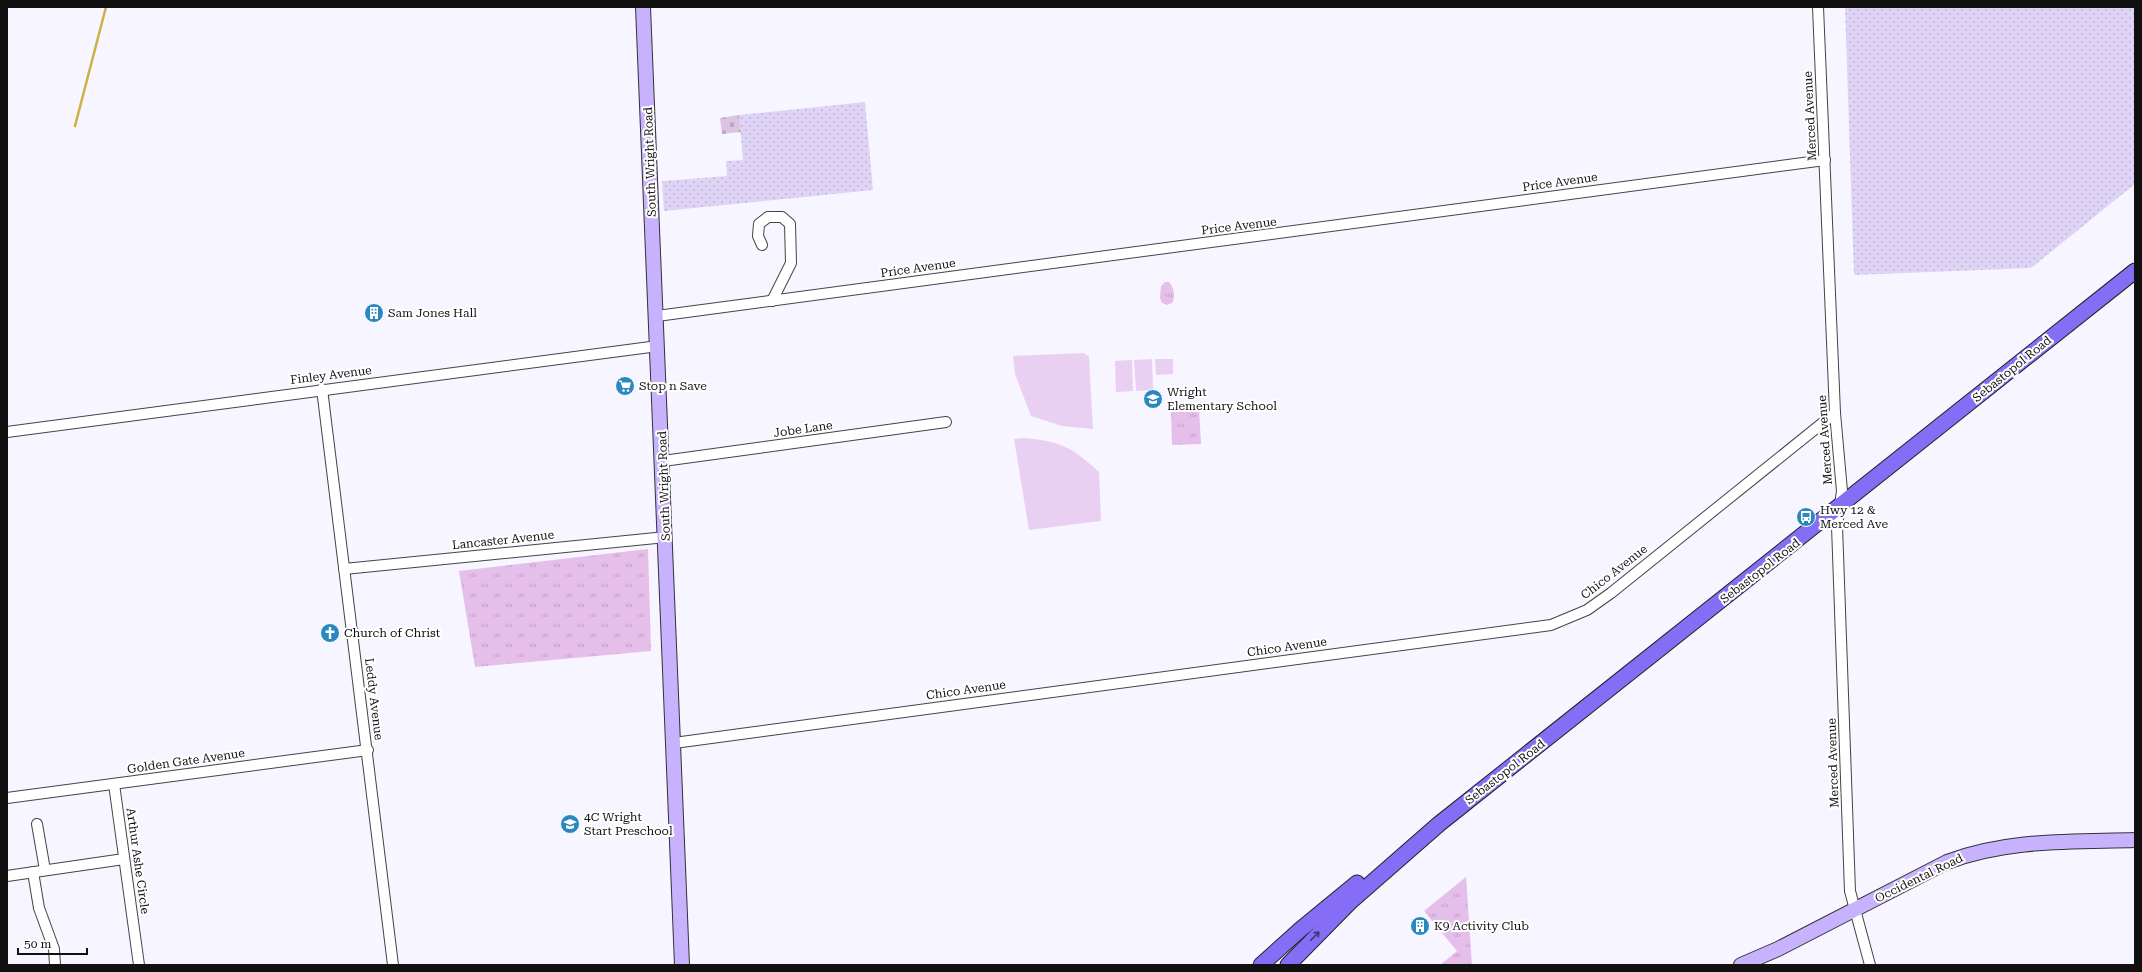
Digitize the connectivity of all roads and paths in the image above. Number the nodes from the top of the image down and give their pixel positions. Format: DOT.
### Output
graph roads {
  1 [pos="643,7"];
  2 [pos="1818,7"];
  3 [pos="1825,160"];
  4 [pos="762,245"];
  5 [pos="2135,272"];
  6 [pos="772,301"];
  7 [pos="657,316"];
  8 [pos="658,346"];
  9 [pos="322,389"];
  10 [pos="1835,413"];
  11 [pos="946,422"];
  12 [pos="7,432"];
  13 [pos="662,461"];
  14 [pos="1839,508"];
  15 [pos="666,537"];
  16 [pos="344,569"];
  17 [pos="674,743"];
  18 [pos="368,750"];
  19 [pos="114,784"];
  20 [pos="7,798"];
  21 [pos="37,824"];
  22 [pos="1439,824"];
  23 [pos="2135,840"];
  24 [pos="124,859"];
  25 [pos="45,870"];
  26 [pos="32,872"];
  27 [pos="7,876"];
  28 [pos="1855,910"];
  29 [pos="55,965"];
  30 [pos="139,965"];
  31 [pos="393,965"];
  32 [pos="682,965"];
  33 [pos="1261,965"];
  34 [pos="1288,965"];
  35 [pos="1741,965"];
  36 [pos="1870,965"];
  1 -- 7 [label="main road, South Wright Road"];
  2 -- 3 [label="street, Merced Avenue"];
  3 -- 6 [label="street, Price Avenue"];
  3 -- 10 [label="street, Merced Avenue"];
  4 -- 6 [label="street"];
  5 -- 14 [label="main road, Sebastopol Road"];
  6 -- 7 [label="street, Price Avenue"];
  7 -- 8 [label="main road, South Wright Road"];
  8 -- 9 [label="street, Finley Avenue"];
  8 -- 13 [label="main road, South Wright Road"];
  9 -- 12 [label="street, Finley Avenue"];
  9 -- 16 [label="street, Leddy Avenue"];
  10 -- 14 [label="street, Merced Avenue"];
  10 -- 17 [label="street, Chico Avenue"];
  11 -- 13 [label="street, Jobe Lane"];
  13 -- 15 [label="main road, South Wright Road"];
  14 -- 22 [label="main road, Sebastopol Road"];
  14 -- 28 [label="street, Merced Avenue"];
  15 -- 16 [label="street, Lancaster Avenue"];
  15 -- 17 [label="main road, South Wright Road"];
  16 -- 18 [label="street, Leddy Avenue"];
  17 -- 32 [label="main road, South Wright Road"];
  18 -- 19 [label="street, Golden Gate Avenue"];
  18 -- 31 [label="street, Leddy Avenue"];
  19 -- 20 [label="street, Golden Gate Avenue"];
  19 -- 24 [label="street, Arthur Ashe Circle"];
  21 -- 25 [label="street"];
  22 -- 33 [label="main road, Sebastopol Road"];
  34 -- 22 [label="main road, Sebastopol Road, one-way"];
  23 -- 28 [label="main road, Occidental Road"];
  24 -- 25 [label="street"];
  24 -- 30 [label="street, Arthur Ashe Circle"];
  25 -- 26 [label="street"];
  26 -- 27 [label="street"];
  26 -- 29 [label="street"];
  28 -- 35 [label="main road, Occidental Road"];
  28 -- 36 [label="street, Merced Avenue"];
}
